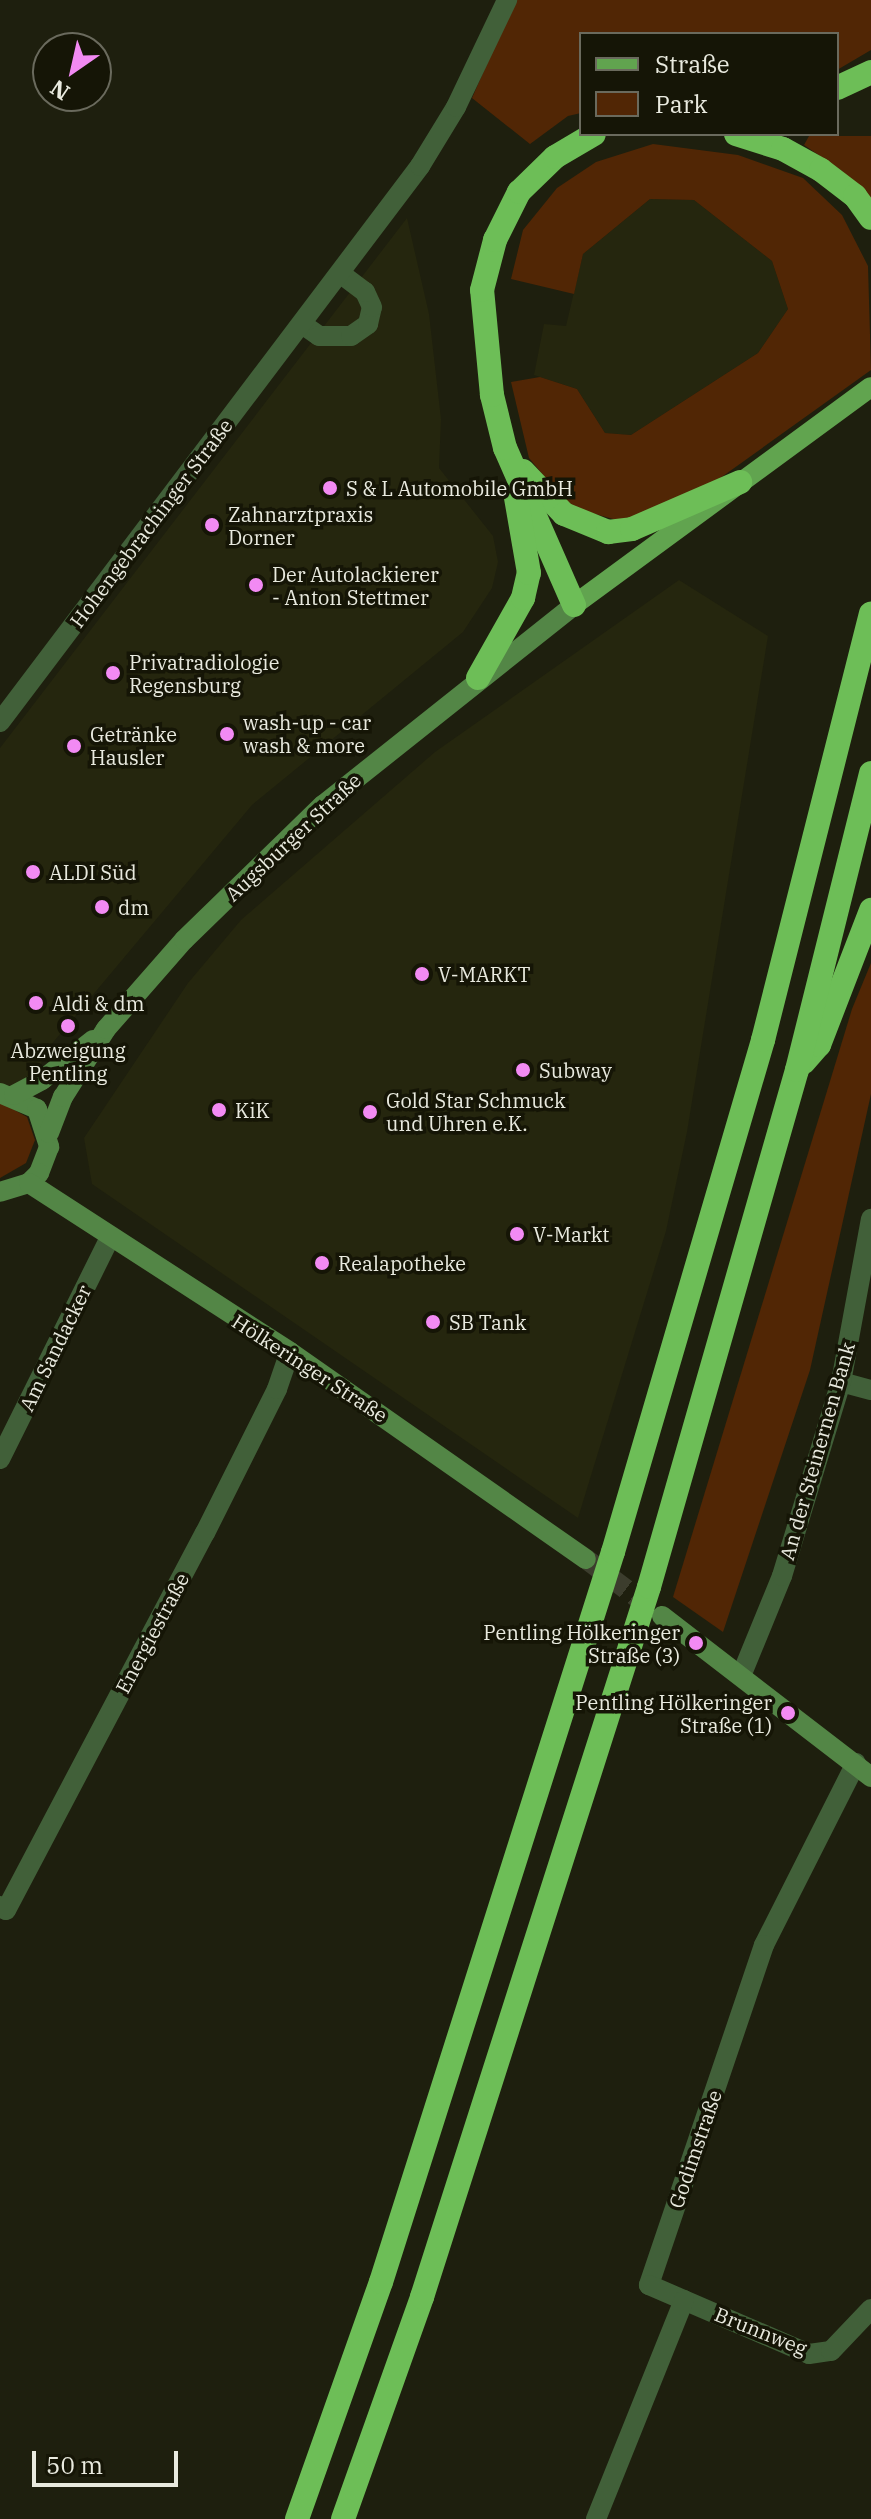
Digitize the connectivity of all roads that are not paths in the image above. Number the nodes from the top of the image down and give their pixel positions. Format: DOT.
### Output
graph roads {
  1 [pos="507,0"];
  2 [pos="871,72"];
  3 [pos="839,87"];
  4 [pos="591,136"];
  5 [pos="742,136"];
  6 [pos="871,218"];
  7 [pos="341,274"];
  8 [pos="302,324"];
  9 [pos="871,387"];
  10 [pos="506,450"];
  11 [pos="740,482"];
  12 [pos="574,605"];
  13 [pos="871,613"];
  14 [pos="478,678"];
  15 [pos="0,722"];
  16 [pos="871,773"];
  17 [pos="871,910"];
  18 [pos="106,1029"];
  19 [pos="797,1070"];
  20 [pos="7,1094"];
  21 [pos="49,1133"];
  22 [pos="29,1183"];
  23 [pos="0,1192"];
  24 [pos="871,1219"];
  25 [pos="110,1237"];
  26 [pos="290,1352"];
  27 [pos="841,1382"];
  28 [pos="871,1390"];
  29 [pos="0,1459"];
  30 [pos="586,1559"];
  31 [pos="662,1616"];
  32 [pos="741,1676"];
  33 [pos="864,1770"];
  34 [pos="3,1908"];
  35 [pos="684,2300"];
  36 [pos="871,2309"];
  37 [pos="297,2519"];
  38 [pos="343,2519"];
  39 [pos="596,2519"];
  1 -- 7 [label="street, Hohengebrachinger Straße"];
  2 -- 3 [label="highway"];
  4 -- 10 [label="highway"];
  5 -- 6 [label="highway"];
  7 -- 8 [label="street, Hohengebrachinger Straße"];
  7 -- 8 [label="street"];
  8 -- 15 [label="street, Hohengebrachinger Straße"];
  9 -- 11 [label="main road"];
  10 -- 11 [label="highway"];
  10 -- 12 [label="highway"];
  10 -- 14 [label="highway"];
  11 -- 12 [label="main road"];
  12 -- 14 [label="street, Augsburger Straße"];
  13 -- 37 [label="highway"];
  14 -- 18 [label="street, Augsburger Straße"];
  16 -- 19 [label="highway"];
  17 -- 19 [label="highway"];
  18 -- 20 [label="street, Augsburger Straße"];
  18 -- 21 [label="street, Augsburger Straße"];
  19 -- 38 [label="highway"];
  20 -- 21 [label="street"];
  21 -- 22 [label="street, Augsburger Straße"];
  22 -- 23 [label="street"];
  22 -- 25 [label="street, Hölkeringer Straße"];
  24 -- 27 [label="street, An der Steinernen Bank"];
  25 -- 26 [label="street, Hölkeringer Straße"];
  25 -- 29 [label="street, Am Sandacker"];
  26 -- 30 [label="street, Hölkeringer Straße"];
  26 -- 34 [label="street, Energiestraße"];
  27 -- 28 [label="street"];
  27 -- 32 [label="street, An der Steinernen Bank"];
  31 -- 32 [label="street"];
  32 -- 33 [label="street"];
  33 -- 35 [label="street, Godimstraße"];
  35 -- 36 [label="street, Brunnweg"];
  35 -- 39 [label="street"];
}
